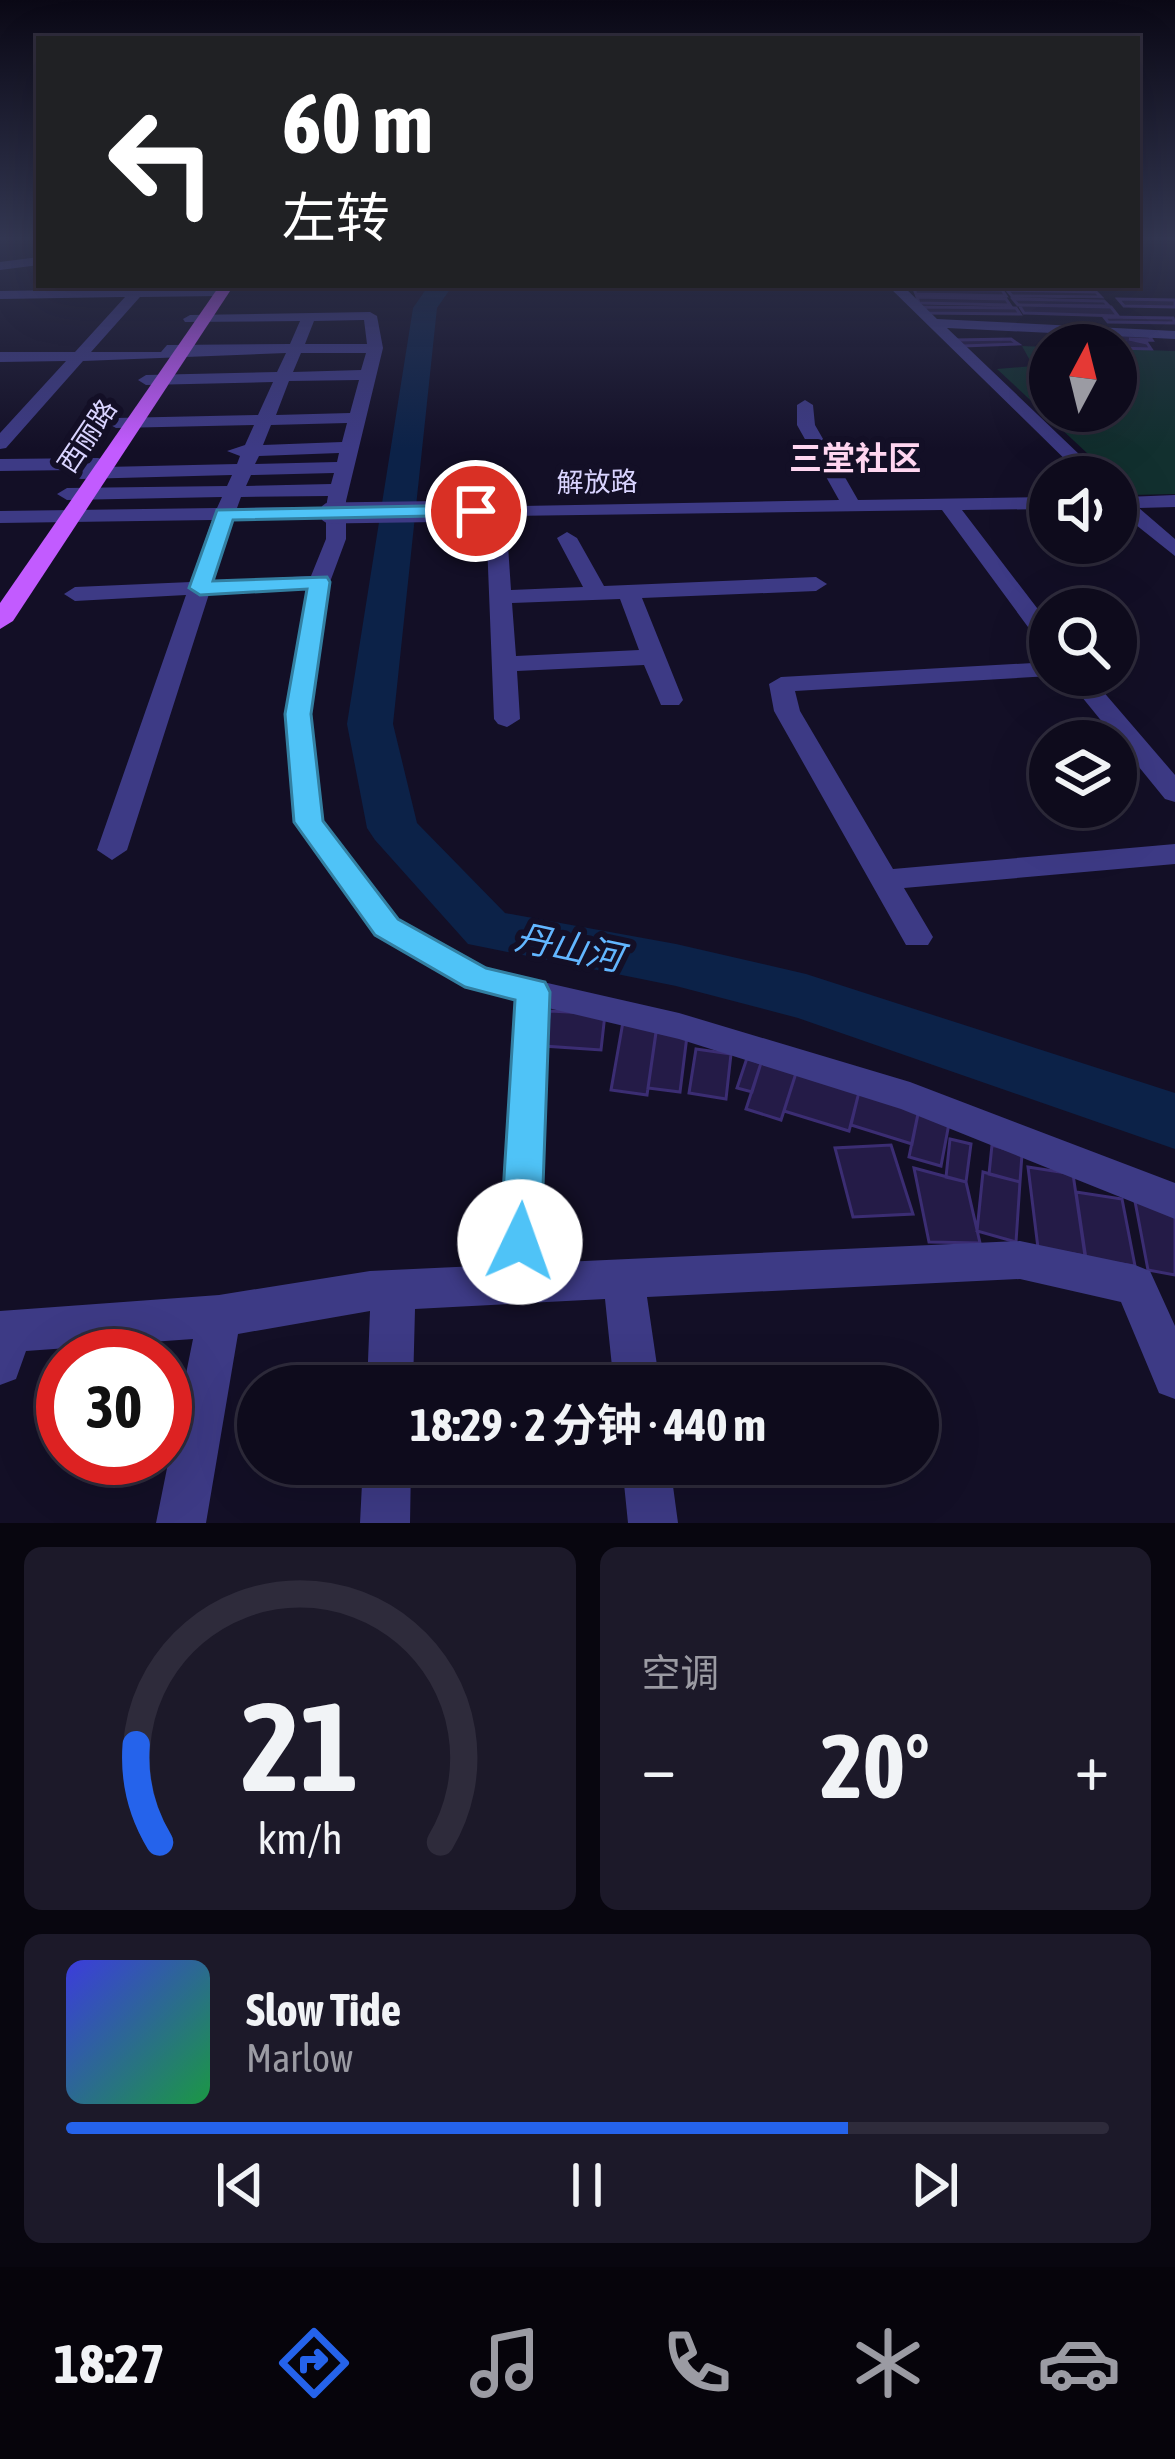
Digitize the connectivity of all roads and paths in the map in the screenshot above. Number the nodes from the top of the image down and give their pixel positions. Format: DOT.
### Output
graph roads {
  1 [pos="124,307"];
  2 [pos="204,307"];
  3 [pos="917,307"];
  4 [pos="310,317"];
  5 [pos="196,318"];
  6 [pos="934,323"];
  7 [pos="1175,334"];
  8 [pos="296,349"];
  9 [pos="172,353"];
  10 [pos="0,357"];
  11 [pos="79,357"];
  12 [pos="371,362"];
  13 [pos="284,377"];
  14 [pos="153,380"];
  15 [pos="805,405"];
  16 [pos="265,420"];
  17 [pos="124,423"];
  18 [pos="8,426"];
  19 [pos="0,444"];
  20 [pos="1072,456"];
  21 [pos="0,465"];
  22 [pos="345,467"];
  23 [pos="244,470"];
  24 [pos="85,480"];
  25 [pos="1137,501"];
  26 [pos="1175,501"];
  27 [pos="1029,503"];
  28 [pos="949,505"];
  29 [pos="852,506"];
  30 [pos="486,511"];
  31 [pos="224,514"];
  32 [pos="0,517"];
  33 [pos="1137,517"];
  34 [pos="567,538"];
  35 [pos="1175,550"];
  36 [pos="319,582"];
  37 [pos="816,584"];
  38 [pos="200,588"];
  39 [pos="0,591"];
  40 [pos="628,591"];
  41 [pos="597,592"];
  42 [pos="75,594"];
  43 [pos="500,597"];
  44 [pos="1029,613"];
  45 [pos="0,621"];
  46 [pos="653,657"];
  47 [pos="504,664"];
  48 [pos="1029,670"];
  49 [pos="1094,696"];
  50 [pos="670,700"];
  51 [pos="506,719"];
  52 [pos="1175,793"];
  53 [pos="112,850"];
  54 [pos="1175,854"];
  55 [pos="883,880"];
  56 [pos="917,938"];
  57 [pos="532,992"];
  58 [pos="1175,1201"];
  59 [pos="624,1279"];
  60 [pos="519,1284"];
  61 [pos="394,1290"];
  62 [pos="219,1316"];
  63 [pos="3,1342"];
  64 [pos="391,1365"];
  65 [pos="634,1365"];
  66 [pos="1175,1377"];
  67 [pos="386,1485"];
  68 [pos="648,1485"];
  69 [pos="181,1523"];
  70 [pos="385,1523"];
  71 [pos="653,1523"];
  1 -- 11 [label="street"];
  2 -- 5 [label="main road, 西丽路"];
  3 -- 6 [label="street"];
  4 -- 5 [label="street"];
  4 -- 8 [label="street"];
  4 -- 12 [label="street"];
  5 -- 9 [label="main road, 西丽路"];
  6 -- 7 [label="street"];
  6 -- 20 [label="street"];
  8 -- 9 [label="street"];
  8 -- 12 [label="street"];
  8 -- 13 [label="street"];
  9 -- 11 [label="street"];
  9 -- 14 [label="main road, 西丽路"];
  10 -- 11 [label="street"];
  11 -- 18 [label="street"];
  12 -- 13 [label="street"];
  12 -- 22 [label="street"];
  13 -- 14 [label="street"];
  13 -- 16 [label="street"];
  14 -- 17 [label="main road, 西丽路"];
  15 -- 29 [label="street"];
  16 -- 17 [label="street"];
  16 -- 22 [label="street"];
  16 -- 23 [label="street"];
  17 -- 24 [label="main road, 西丽路"];
  18 -- 19 [label="street"];
  21 -- 24 [label="street"];
  22 -- 23 [label="street"];
  22 -- 23 [label="street"];
  22 -- 30 [label="street, 解放路, bridge"];
  22 -- 31 [label="street, 解放路"];
  22 -- 36 [label="street"];
  23 -- 24 [label="street"];
  23 -- 24 [label="street"];
  23 -- 31 [label="street"];
  24 -- 31 [label="street, 解放路"];
  24 -- 32 [label="street, 解放路"];
  24 -- 39 [label="main road, 西丽路"];
  24 -- 45 [label="main road, 西丽路"];
  25 -- 26 [label="street"];
  27 -- 28 [label="street, 解放路"];
  28 -- 29 [label="street, 解放路"];
  28 -- 44 [label="street"];
  29 -- 30 [label="street, 解放路"];
  30 -- 43 [label="street"];
  31 -- 38 [label="street"];
  33 -- 35 [label="street"];
  34 -- 41 [label="street"];
  36 -- 38 [label="street"];
  36 -- 57 [label="street"];
  37 -- 40 [label="street"];
  38 -- 42 [label="street"];
  38 -- 53 [label="street"];
  40 -- 41 [label="street"];
  40 -- 46 [label="street"];
  41 -- 43 [label="street"];
  43 -- 47 [label="street"];
  46 -- 47 [label="street"];
  46 -- 50 [label="street"];
  47 -- 51 [label="street"];
  48 -- 55 [label="street"];
  49 -- 52 [label="street"];
  54 -- 55 [label="street"];
  55 -- 56 [label="street"];
  57 -- 58 [label="street"];
  57 -- 60 [label="street"];
  59 -- 60 [label="street"];
  59 -- 65 [label="street"];
  59 -- 66 [label="street"];
  60 -- 61 [label="street"];
  61 -- 62 [label="street"];
  61 -- 64 [label="street"];
  62 -- 63 [label="street"];
  62 -- 69 [label="street"];
  67 -- 70 [label="street"];
  68 -- 71 [label="street"];
}
